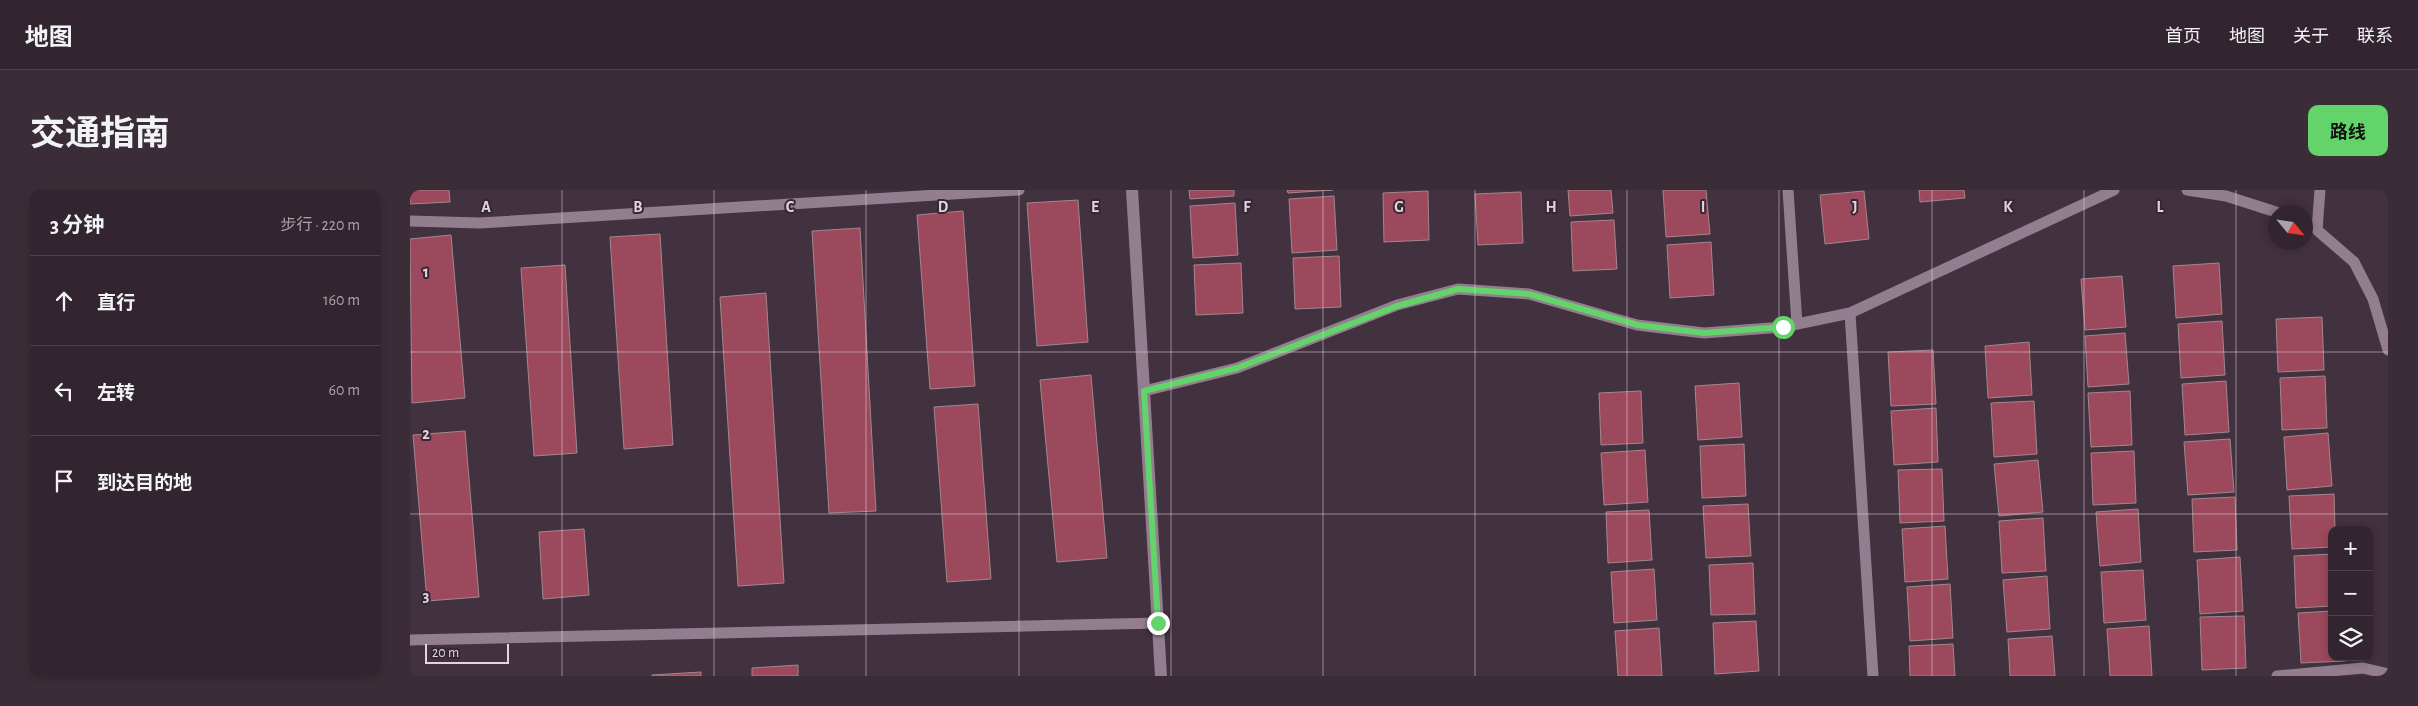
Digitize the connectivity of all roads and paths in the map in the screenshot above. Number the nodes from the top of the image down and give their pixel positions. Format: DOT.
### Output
graph roads {
  1 [pos="1019,190"];
  2 [pos="1132,190"];
  3 [pos="1788,190"];
  4 [pos="2114,190"];
  5 [pos="2187,190"];
  6 [pos="2320,190"];
  7 [pos="2268,209"];
  8 [pos="410,221"];
  9 [pos="2313,228"];
  10 [pos="2317,230"];
  11 [pos="1850,313"];
  12 [pos="1797,324"];
  13 [pos="2388,350"];
  14 [pos="1144,391"];
  15 [pos="1158,623"];
  16 [pos="410,640"];
  17 [pos="2388,674"];
  18 [pos="1161,676"];
  19 [pos="1874,676"];
  20 [pos="2277,676"];
  1 -- 8 [label="lane"];
  2 -- 14 [label="street"];
  3 -- 12 [label="lane"];
  4 -- 11 [label="lane"];
  5 -- 7 [label="lane"];
  6 -- 10 [label="lane"];
  9 -- 10 [label="lane"];
  10 -- 13 [label="lane"];
  11 -- 12 [label="lane"];
  11 -- 19 [label="lane"];
  12 -- 14 [label="lane"];
  14 -- 15 [label="street"];
  15 -- 16 [label="lane"];
  15 -- 18 [label="street"];
  17 -- 20 [label="lane"];
}
